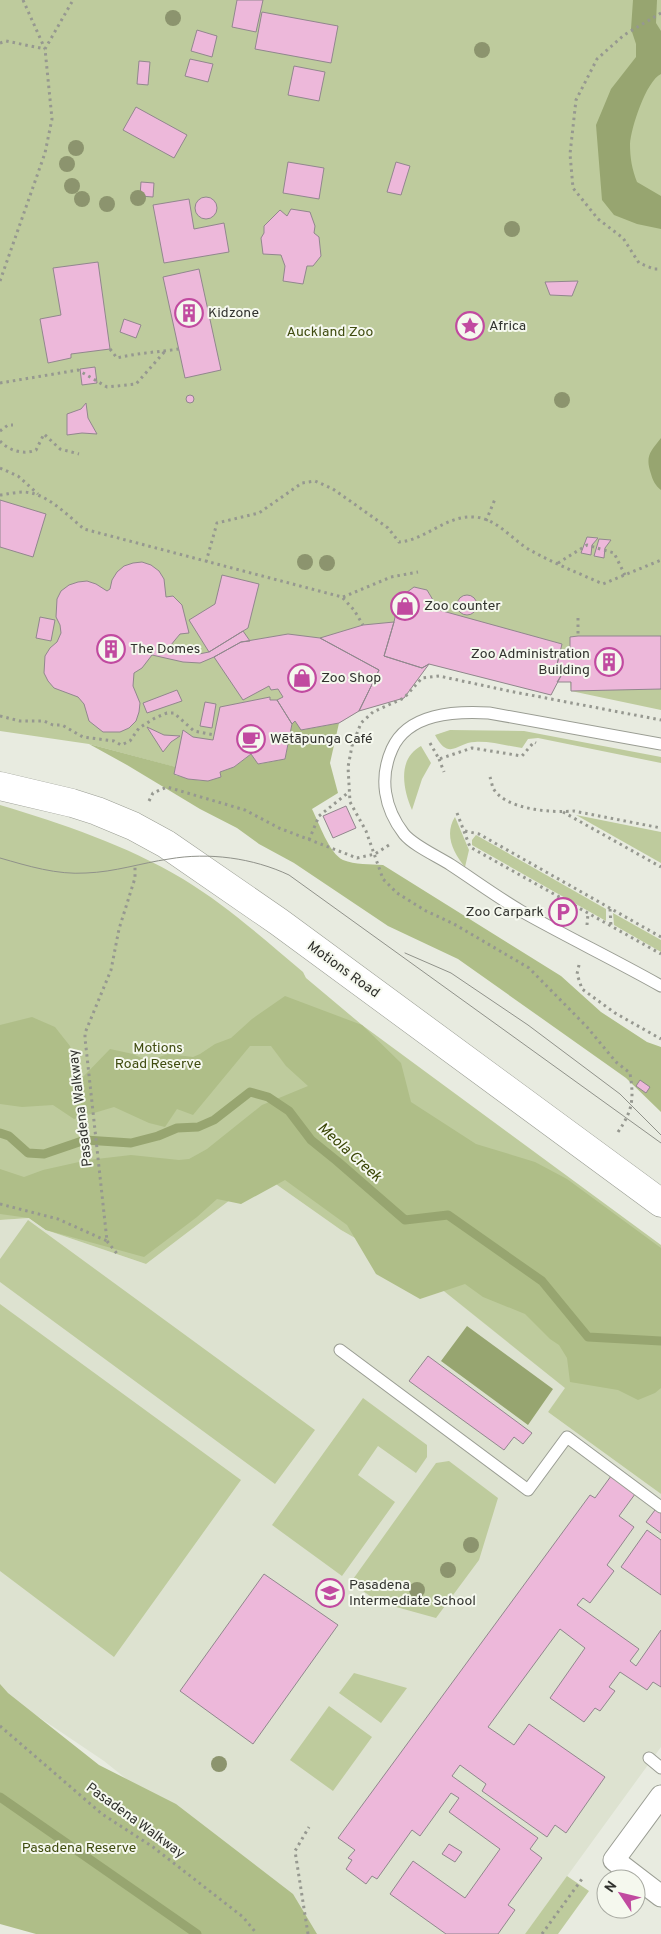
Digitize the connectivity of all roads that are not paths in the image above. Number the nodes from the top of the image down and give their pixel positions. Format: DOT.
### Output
graph roads {
  1 [pos="661,744"];
  2 [pos="0,786"];
  3 [pos="661,986"];
  4 [pos="661,1203"];
  5 [pos="340,1350"];
  6 [pos="661,1507"];
  7 [pos="649,1758"];
  8 [pos="661,1768"];
  9 [pos="661,1796"];
  10 [pos="661,1896"];
  1 -- 3 [label="lane"];
  2 -- 4 [label="main road, Motions Road"];
  5 -- 6 [label="lane"];
  7 -- 8 [label="lane"];
  9 -- 10 [label="street"];
}
